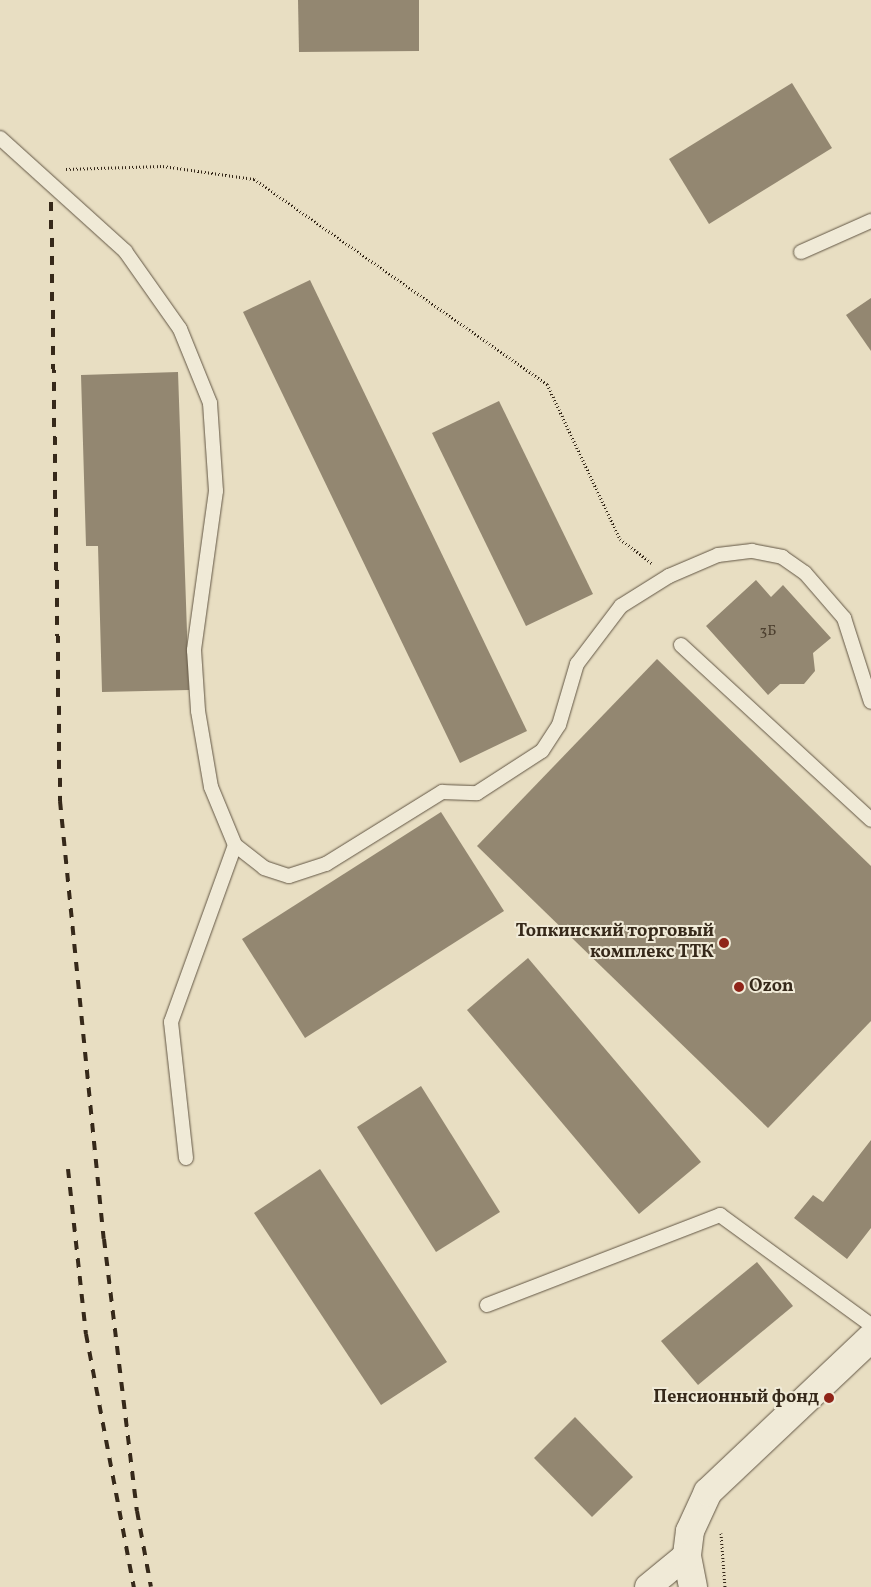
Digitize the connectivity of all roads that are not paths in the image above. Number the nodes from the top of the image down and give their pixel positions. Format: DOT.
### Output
graph roads {
  1 [pos="0,138"];
  2 [pos="871,221"];
  3 [pos="801,252"];
  4 [pos="681,645"];
  5 [pos="871,702"];
  6 [pos="871,820"];
  7 [pos="235,844"];
  8 [pos="186,1158"];
  9 [pos="487,1305"];
  10 [pos="871,1325"];
  11 [pos="871,1338"];
  12 [pos="687,1555"];
  13 [pos="648,1587"];
  14 [pos="693,1587"];
  1 -- 7 [label="lane"];
  2 -- 3 [label="lane"];
  4 -- 6 [label="lane"];
  5 -- 7 [label="lane"];
  7 -- 8 [label="lane"];
  9 -- 10 [label="lane"];
  11 -- 12 [label="street"];
  12 -- 13 [label="street"];
  12 -- 14 [label="street"];
}
